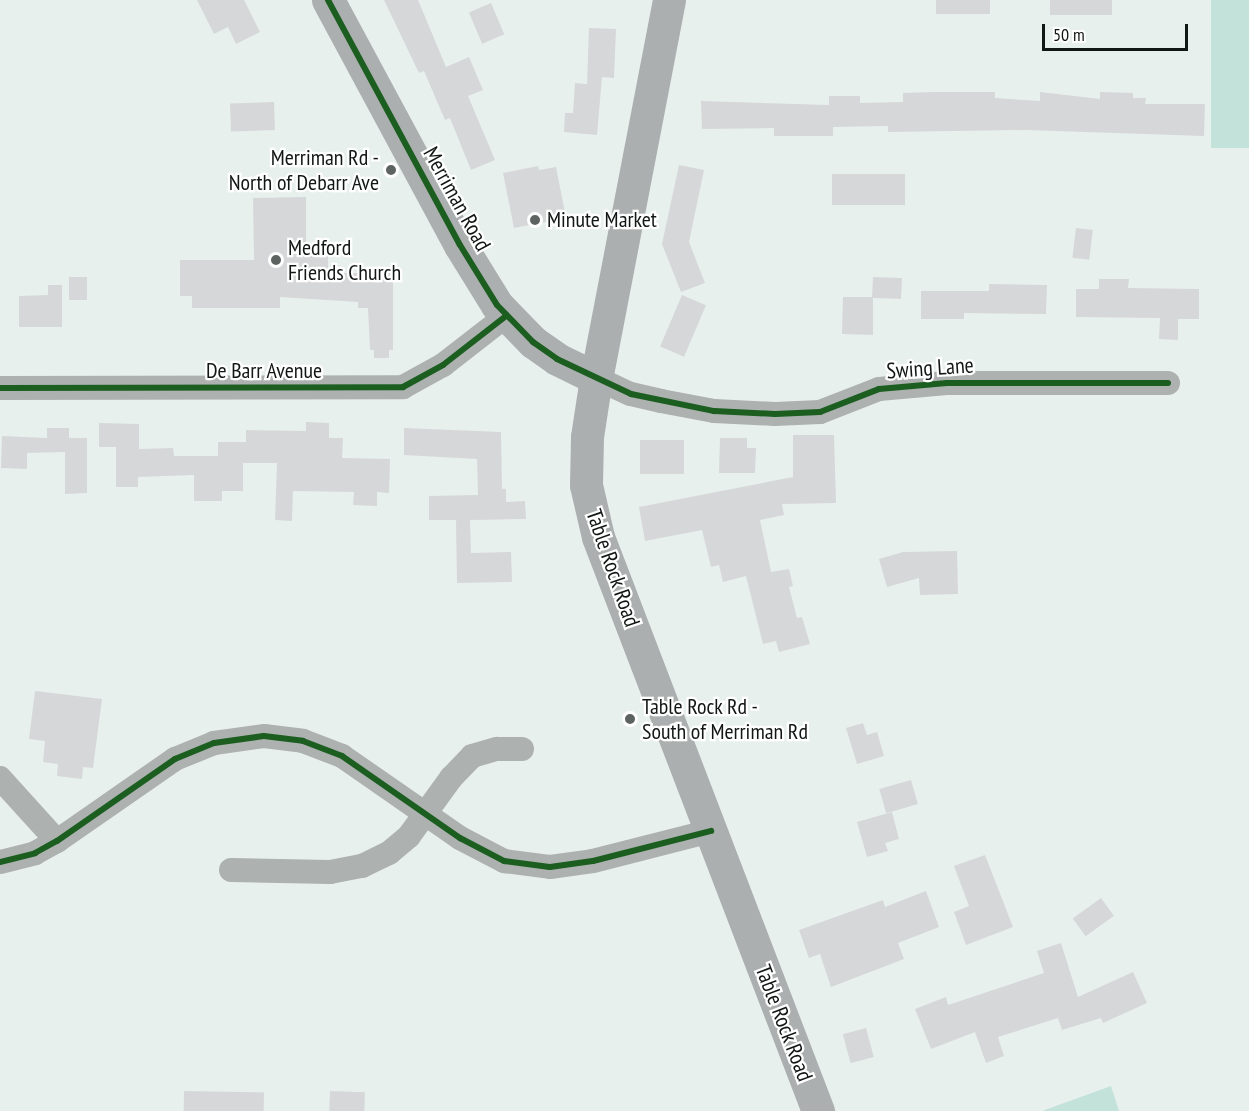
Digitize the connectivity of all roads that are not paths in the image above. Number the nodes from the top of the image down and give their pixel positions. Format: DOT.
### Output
graph roads {
  1 [pos="328,0"];
  2 [pos="669,0"];
  3 [pos="506,316"];
  4 [pos="596,378"];
  5 [pos="1168,383"];
  6 [pos="0,388"];
  7 [pos="522,749"];
  8 [pos="0,778"];
  9 [pos="425,813"];
  10 [pos="711,831"];
  11 [pos="57,841"];
  12 [pos="0,862"];
  13 [pos="231,870"];
  14 [pos="818,1111"];
  1 -- 3 [label="main road, Merriman Road"];
  2 -- 4 [label="main road, Table Rock Road"];
  3 -- 4 [label="main road, Merriman Road"];
  3 -- 6 [label="street, De Barr Avenue"];
  4 -- 5 [label="street, Swing Lane"];
  4 -- 10 [label="main road, Table Rock Road"];
  7 -- 9 [label="street"];
  8 -- 11 [label="street"];
  9 -- 10 [label="street"];
  9 -- 11 [label="street"];
  9 -- 13 [label="street"];
  10 -- 14 [label="main road, Table Rock Road"];
  11 -- 12 [label="street"];
}
